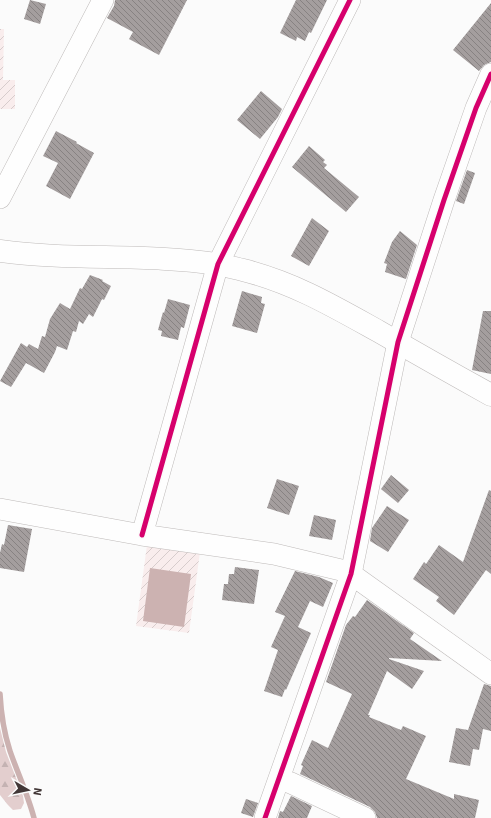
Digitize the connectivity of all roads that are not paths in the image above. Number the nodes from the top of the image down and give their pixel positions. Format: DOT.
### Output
graph roads {
  1 [pos="103,0"];
  2 [pos="350,0"];
  3 [pos="491,74"];
  4 [pos="0,198"];
  5 [pos="0,251"];
  6 [pos="218,264"];
  7 [pos="398,342"];
  8 [pos="491,395"];
  9 [pos="0,509"];
  10 [pos="142,536"];
  11 [pos="351,574"];
  12 [pos="491,674"];
  13 [pos="279,779"];
  14 [pos="265,818"];
  15 [pos="365,818"];
  1 -- 4 [label="street"];
  2 -- 6 [label="street"];
  3 -- 7 [label="street"];
  5 -- 6 [label="street"];
  6 -- 7 [label="street"];
  6 -- 10 [label="street"];
  7 -- 8 [label="street"];
  7 -- 11 [label="street"];
  9 -- 10 [label="street"];
  10 -- 11 [label="street"];
  11 -- 12 [label="street"];
  11 -- 13 [label="street"];
  13 -- 14 [label="street"];
  13 -- 15 [label="street"];
}
